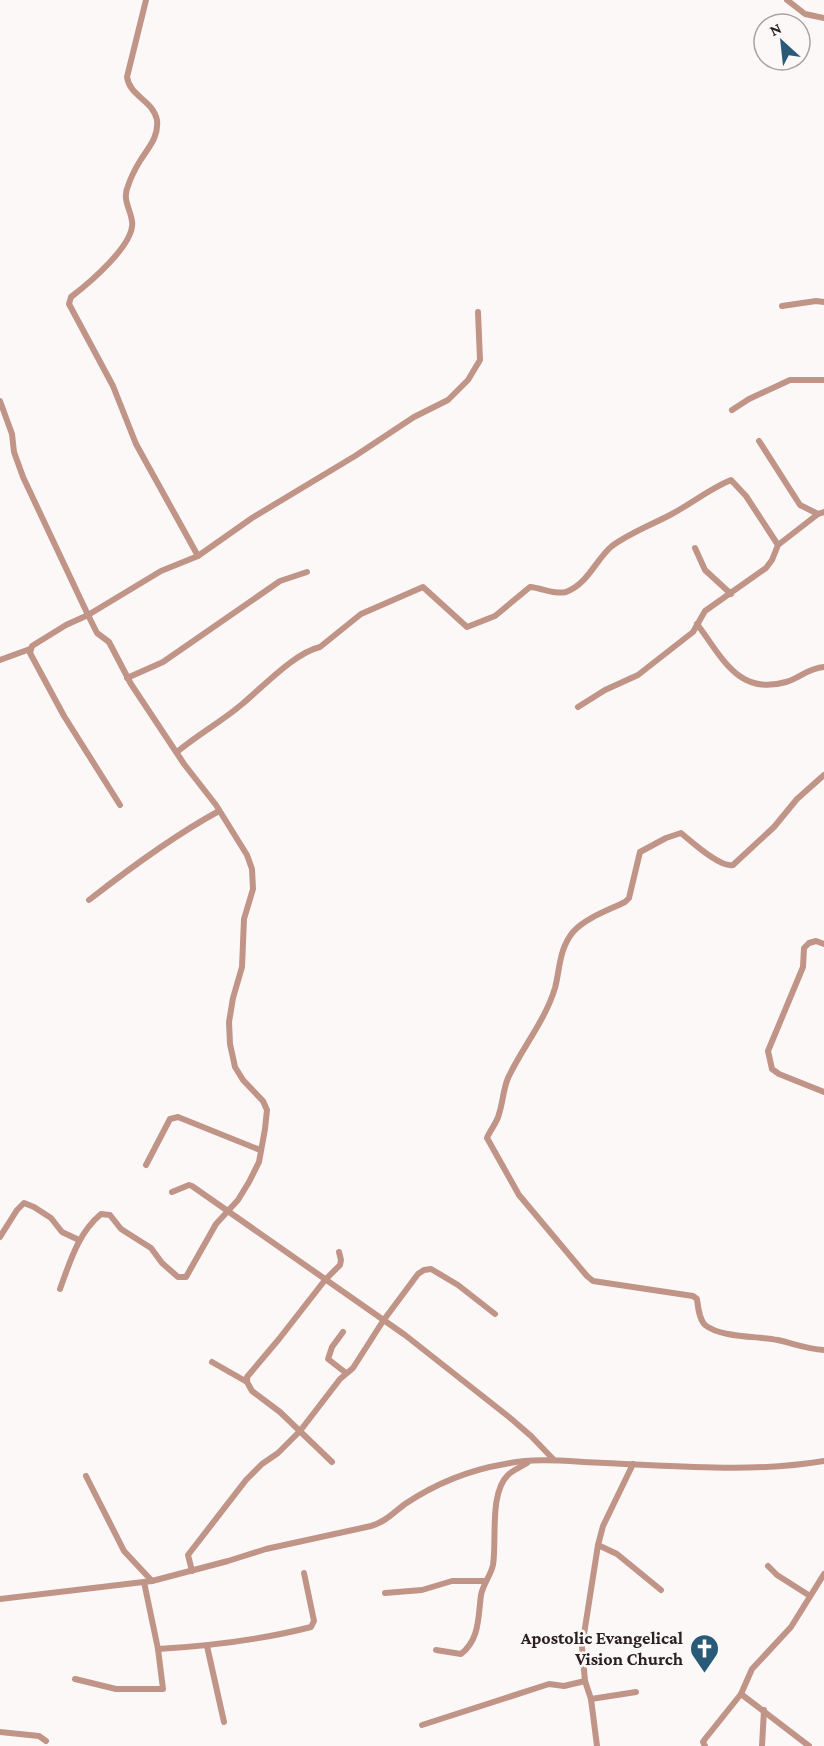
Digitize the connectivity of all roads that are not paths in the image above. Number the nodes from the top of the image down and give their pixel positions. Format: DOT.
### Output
graph roads {
  1 [pos="146,0"];
  2 [pos="787,0"];
  3 [pos="824,18"];
  4 [pos="824,302"];
  5 [pos="782,306"];
  6 [pos="478,312"];
  7 [pos="824,380"];
  8 [pos="0,401"];
  9 [pos="732,410"];
  10 [pos="759,441"];
  11 [pos="821,513"];
  12 [pos="778,545"];
  13 [pos="695,548"];
  14 [pos="198,556"];
  15 [pos="307,572"];
  16 [pos="731,594"];
  17 [pos="88,615"];
  18 [pos="697,624"];
  19 [pos="30,649"];
  20 [pos="0,660"];
  21 [pos="824,667"];
  22 [pos="127,678"];
  23 [pos="578,707"];
  24 [pos="177,752"];
  25 [pos="824,775"];
  26 [pos="120,805"];
  27 [pos="219,811"];
  28 [pos="89,900"];
  29 [pos="824,944"];
  30 [pos="824,1092"];
  31 [pos="260,1150"];
  32 [pos="146,1165"];
  33 [pos="172,1192"];
  34 [pos="229,1211"];
  35 [pos="0,1237"];
  36 [pos="79,1240"];
  37 [pos="339,1252"];
  38 [pos="325,1280"];
  39 [pos="60,1289"];
  40 [pos="495,1314"];
  41 [pos="383,1321"];
  42 [pos="343,1332"];
  43 [pos="824,1350"];
  44 [pos="212,1362"];
  45 [pos="346,1373"];
  46 [pos="247,1382"];
  47 [pos="300,1431"];
  48 [pos="554,1460"];
  49 [pos="531,1461"];
  50 [pos="824,1461"];
  51 [pos="332,1462"];
  52 [pos="633,1464"];
  53 [pos="86,1476"];
  54 [pos="598,1545"];
  55 [pos="768,1566"];
  56 [pos="192,1571"];
  57 [pos="304,1573"];
  58 [pos="824,1574"];
  59 [pos="152,1581"];
  60 [pos="485,1581"];
  61 [pos="144,1582"];
  62 [pos="661,1590"];
  63 [pos="385,1593"];
  64 [pos="810,1596"];
  65 [pos="0,1599"];
  66 [pos="207,1646"];
  67 [pos="158,1649"];
  68 [pos="436,1650"];
  69 [pos="75,1679"];
  70 [pos="585,1680"];
  71 [pos="636,1692"];
  72 [pos="741,1694"];
  73 [pos="591,1700"];
  74 [pos="764,1710"];
  75 [pos="224,1722"];
  76 [pos="422,1725"];
  77 [pos="0,1732"];
  78 [pos="46,1741"];
  79 [pos="597,1746"];
  80 [pos="705,1746"];
  81 [pos="762,1746"];
  82 [pos="809,1746"];
  1 -- 14 [label="street"];
  2 -- 3 [label="street"];
  4 -- 5 [label="street"];
  6 -- 14 [label="street"];
  7 -- 9 [label="street"];
  8 -- 17 [label="street"];
  10 -- 11 [label="street"];
  11 -- 12 [label="street"];
  12 -- 16 [label="street"];
  12 -- 24 [label="street"];
  13 -- 16 [label="street"];
  14 -- 17 [label="street"];
  15 -- 22 [label="street"];
  16 -- 18 [label="street"];
  17 -- 19 [label="street"];
  17 -- 22 [label="street"];
  18 -- 21 [label="street"];
  18 -- 23 [label="street"];
  19 -- 20 [label="street"];
  19 -- 26 [label="street"];
  22 -- 24 [label="street"];
  24 -- 27 [label="street"];
  25 -- 43 [label="street"];
  27 -- 28 [label="street"];
  27 -- 31 [label="street"];
  29 -- 30 [label="street"];
  31 -- 32 [label="street"];
  31 -- 34 [label="street"];
  33 -- 34 [label="street"];
  34 -- 36 [label="street"];
  34 -- 38 [label="street"];
  35 -- 36 [label="street"];
  36 -- 39 [label="street"];
  37 -- 38 [label="street"];
  38 -- 41 [label="street"];
  38 -- 46 [label="street"];
  40 -- 41 [label="street"];
  41 -- 45 [label="street"];
  41 -- 48 [label="street"];
  42 -- 45 [label="street"];
  44 -- 46 [label="street"];
  45 -- 47 [label="street"];
  46 -- 47 [label="street"];
  47 -- 51 [label="street"];
  47 -- 56 [label="street"];
  48 -- 49 [label="street"];
  48 -- 52 [label="street"];
  49 -- 56 [label="street"];
  49 -- 60 [label="street"];
  50 -- 52 [label="street"];
  52 -- 54 [label="street"];
  53 -- 59 [label="street"];
  54 -- 62 [label="street"];
  54 -- 70 [label="street"];
  55 -- 64 [label="street"];
  56 -- 59 [label="street"];
  57 -- 66 [label="street"];
  58 -- 64 [label="street"];
  59 -- 61 [label="street"];
  60 -- 63 [label="street"];
  60 -- 68 [label="street"];
  61 -- 65 [label="street"];
  61 -- 67 [label="street"];
  64 -- 72 [label="street"];
  66 -- 67 [label="street"];
  66 -- 75 [label="street"];
  67 -- 69 [label="street"];
  70 -- 73 [label="street"];
  70 -- 76 [label="street"];
  71 -- 73 [label="street"];
  72 -- 74 [label="street"];
  72 -- 80 [label="street"];
  73 -- 79 [label="street"];
  74 -- 81 [label="street"];
  74 -- 82 [label="street"];
  77 -- 78 [label="street"];
}
